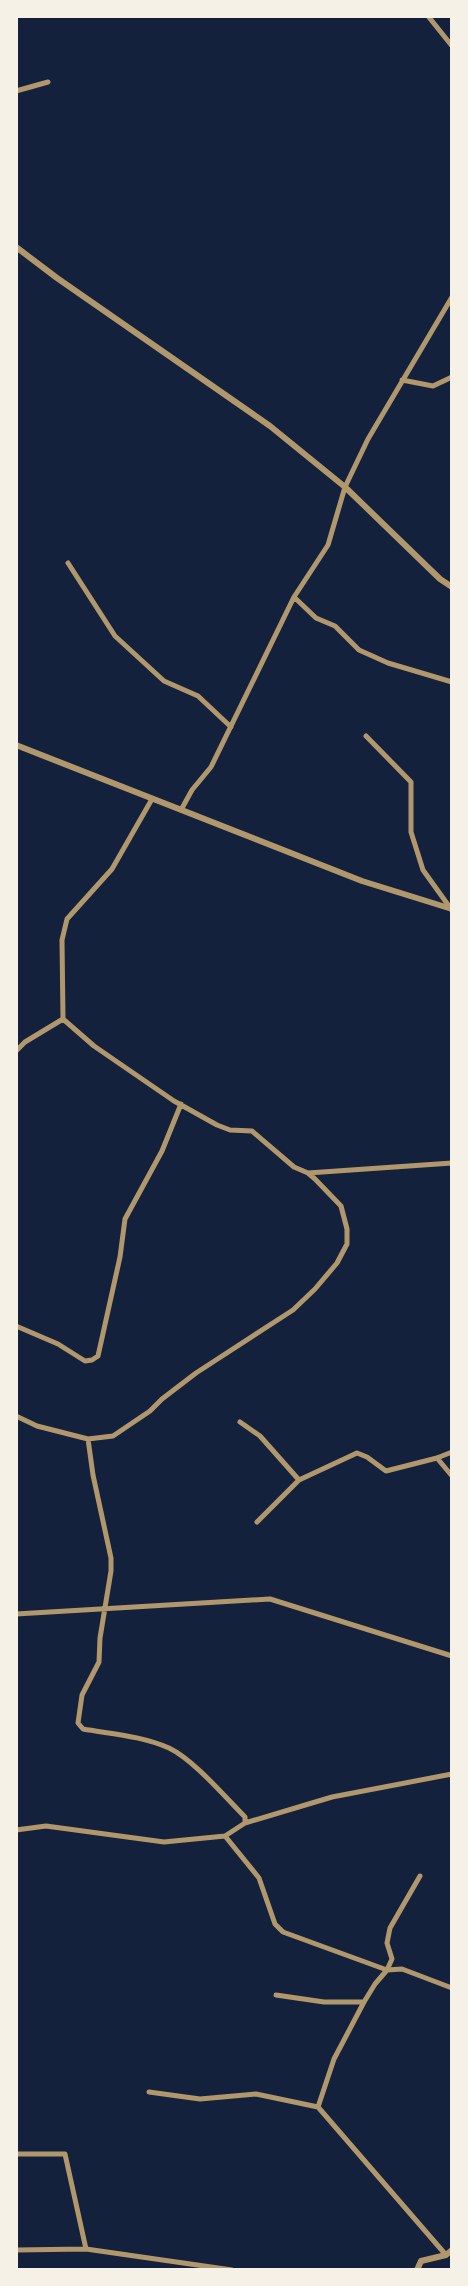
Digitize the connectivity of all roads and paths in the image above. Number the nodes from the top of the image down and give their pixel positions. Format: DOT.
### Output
graph roads {
  1 [pos="428,16"];
  2 [pos="452,46"];
  3 [pos="48,82"];
  4 [pos="16,91"];
  5 [pos="16,247"];
  6 [pos="452,297"];
  7 [pos="452,377"];
  8 [pos="402,380"];
  9 [pos="345,487"];
  10 [pos="68,563"];
  11 [pos="452,587"];
  12 [pos="294,597"];
  13 [pos="452,682"];
  14 [pos="231,727"];
  15 [pos="366,736"];
  16 [pos="16,746"];
  17 [pos="152,798"];
  18 [pos="181,810"];
  19 [pos="451,909"];
  20 [pos="63,1019"];
  21 [pos="16,1051"];
  22 [pos="182,1104"];
  23 [pos="452,1163"];
  24 [pos="308,1173"];
  25 [pos="16,1326"];
  26 [pos="16,1416"];
  27 [pos="240,1422"];
  28 [pos="88,1439"];
  29 [pos="452,1452"];
  30 [pos="437,1458"];
  31 [pos="452,1476"];
  32 [pos="299,1480"];
  33 [pos="257,1522"];
  34 [pos="105,1609"];
  35 [pos="16,1614"];
  36 [pos="452,1656"];
  37 [pos="452,1774"];
  38 [pos="244,1823"];
  39 [pos="16,1830"];
  40 [pos="225,1836"];
  41 [pos="420,1876"];
  42 [pos="387,1971"];
  43 [pos="452,1988"];
  44 [pos="276,1995"];
  45 [pos="364,2002"];
  46 [pos="149,2092"];
  47 [pos="318,2107"];
  48 [pos="16,2154"];
  49 [pos="86,2249"];
  50 [pos="16,2250"];
  51 [pos="449,2253"];
  52 [pos="421,2261"];
  53 [pos="232,2270"];
  54 [pos="417,2270"];
  55 [pos="424,2270"];
  1 -- 2 [label="street"];
  3 -- 4 [label="street"];
  5 -- 9 [label="street"];
  6 -- 8 [label="street"];
  7 -- 8 [label="street"];
  8 -- 9 [label="street"];
  9 -- 11 [label="street"];
  9 -- 12 [label="street"];
  10 -- 14 [label="street"];
  12 -- 13 [label="street"];
  12 -- 14 [label="street"];
  14 -- 18 [label="street"];
  15 -- 19 [label="street"];
  16 -- 17 [label="street"];
  17 -- 18 [label="street"];
  17 -- 20 [label="street"];
  18 -- 19 [label="street"];
  20 -- 21 [label="street"];
  20 -- 22 [label="street"];
  22 -- 24 [label="street"];
  22 -- 25 [label="street"];
  23 -- 24 [label="street"];
  24 -- 28 [label="street"];
  26 -- 28 [label="street"];
  27 -- 32 [label="street"];
  28 -- 34 [label="street"];
  29 -- 30 [label="street"];
  30 -- 31 [label="street"];
  30 -- 32 [label="street"];
  32 -- 33 [label="street"];
  34 -- 35 [label="street"];
  34 -- 36 [label="street"];
  34 -- 38 [label="street"];
  37 -- 38 [label="street"];
  38 -- 40 [label="street"];
  39 -- 40 [label="street"];
  40 -- 42 [label="street"];
  41 -- 42 [label="street"];
  42 -- 43 [label="street"];
  42 -- 45 [label="street"];
  44 -- 45 [label="street"];
  45 -- 47 [label="street"];
  46 -- 47 [label="street"];
  47 -- 51 [label="street"];
  48 -- 49 [label="street"];
  49 -- 50 [label="street"];
  49 -- 53 [label="street"];
  51 -- 52 [label="street"];
  52 -- 54 [label="street"];
  52 -- 55 [label="street"];
}
